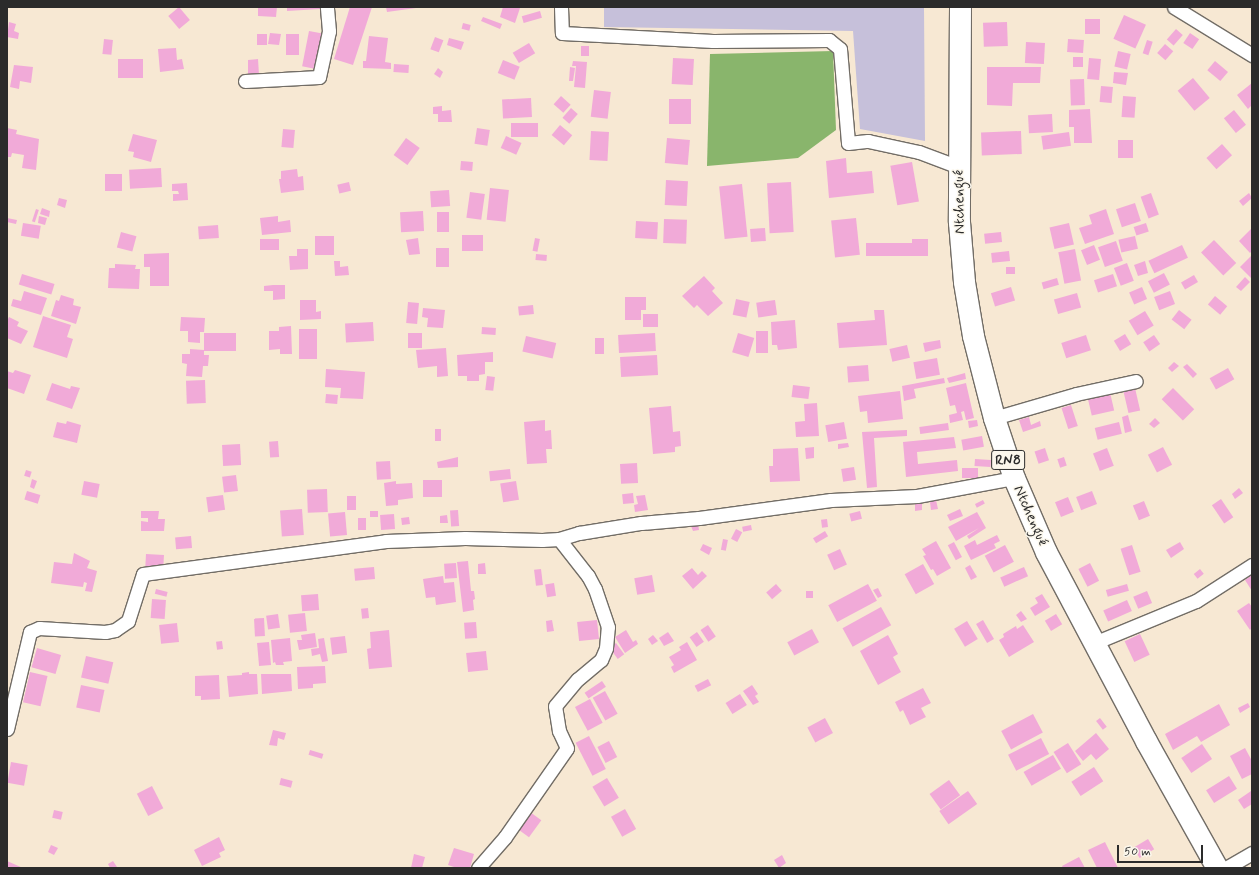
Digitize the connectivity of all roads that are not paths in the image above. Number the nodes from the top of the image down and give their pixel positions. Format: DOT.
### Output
graph roads {
  1 [pos="327,7"];
  2 [pos="562,7"];
  3 [pos="960,7"];
  4 [pos="1174,7"];
  5 [pos="1252,54"];
  6 [pos="245,81"];
  7 [pos="960,167"];
  8 [pos="1136,381"];
  9 [pos="994,418"];
  10 [pos="1014,478"];
  11 [pos="559,539"];
  12 [pos="1252,564"];
  13 [pos="1094,643"];
  14 [pos="7,729"];
  15 [pos="1252,853"];
  16 [pos="478,868"];
  17 [pos="1217,868"];
  18 [pos="1226,868"];
  1 -- 6 [label="street"];
  2 -- 7 [label="street"];
  3 -- 7 [label="main road, Ntchengué / RN8"];
  4 -- 5 [label="street"];
  7 -- 9 [label="main road, Ntchengué / RN8"];
  8 -- 9 [label="street"];
  9 -- 10 [label="main road, Ntchengué / RN8"];
  10 -- 11 [label="street"];
  10 -- 13 [label="main road, Ntchengué / RN8"];
  11 -- 14 [label="street"];
  11 -- 16 [label="street"];
  12 -- 13 [label="street"];
  13 -- 17 [label="main road, Ntchengué / RN8"];
  15 -- 18 [label="street"];
}
